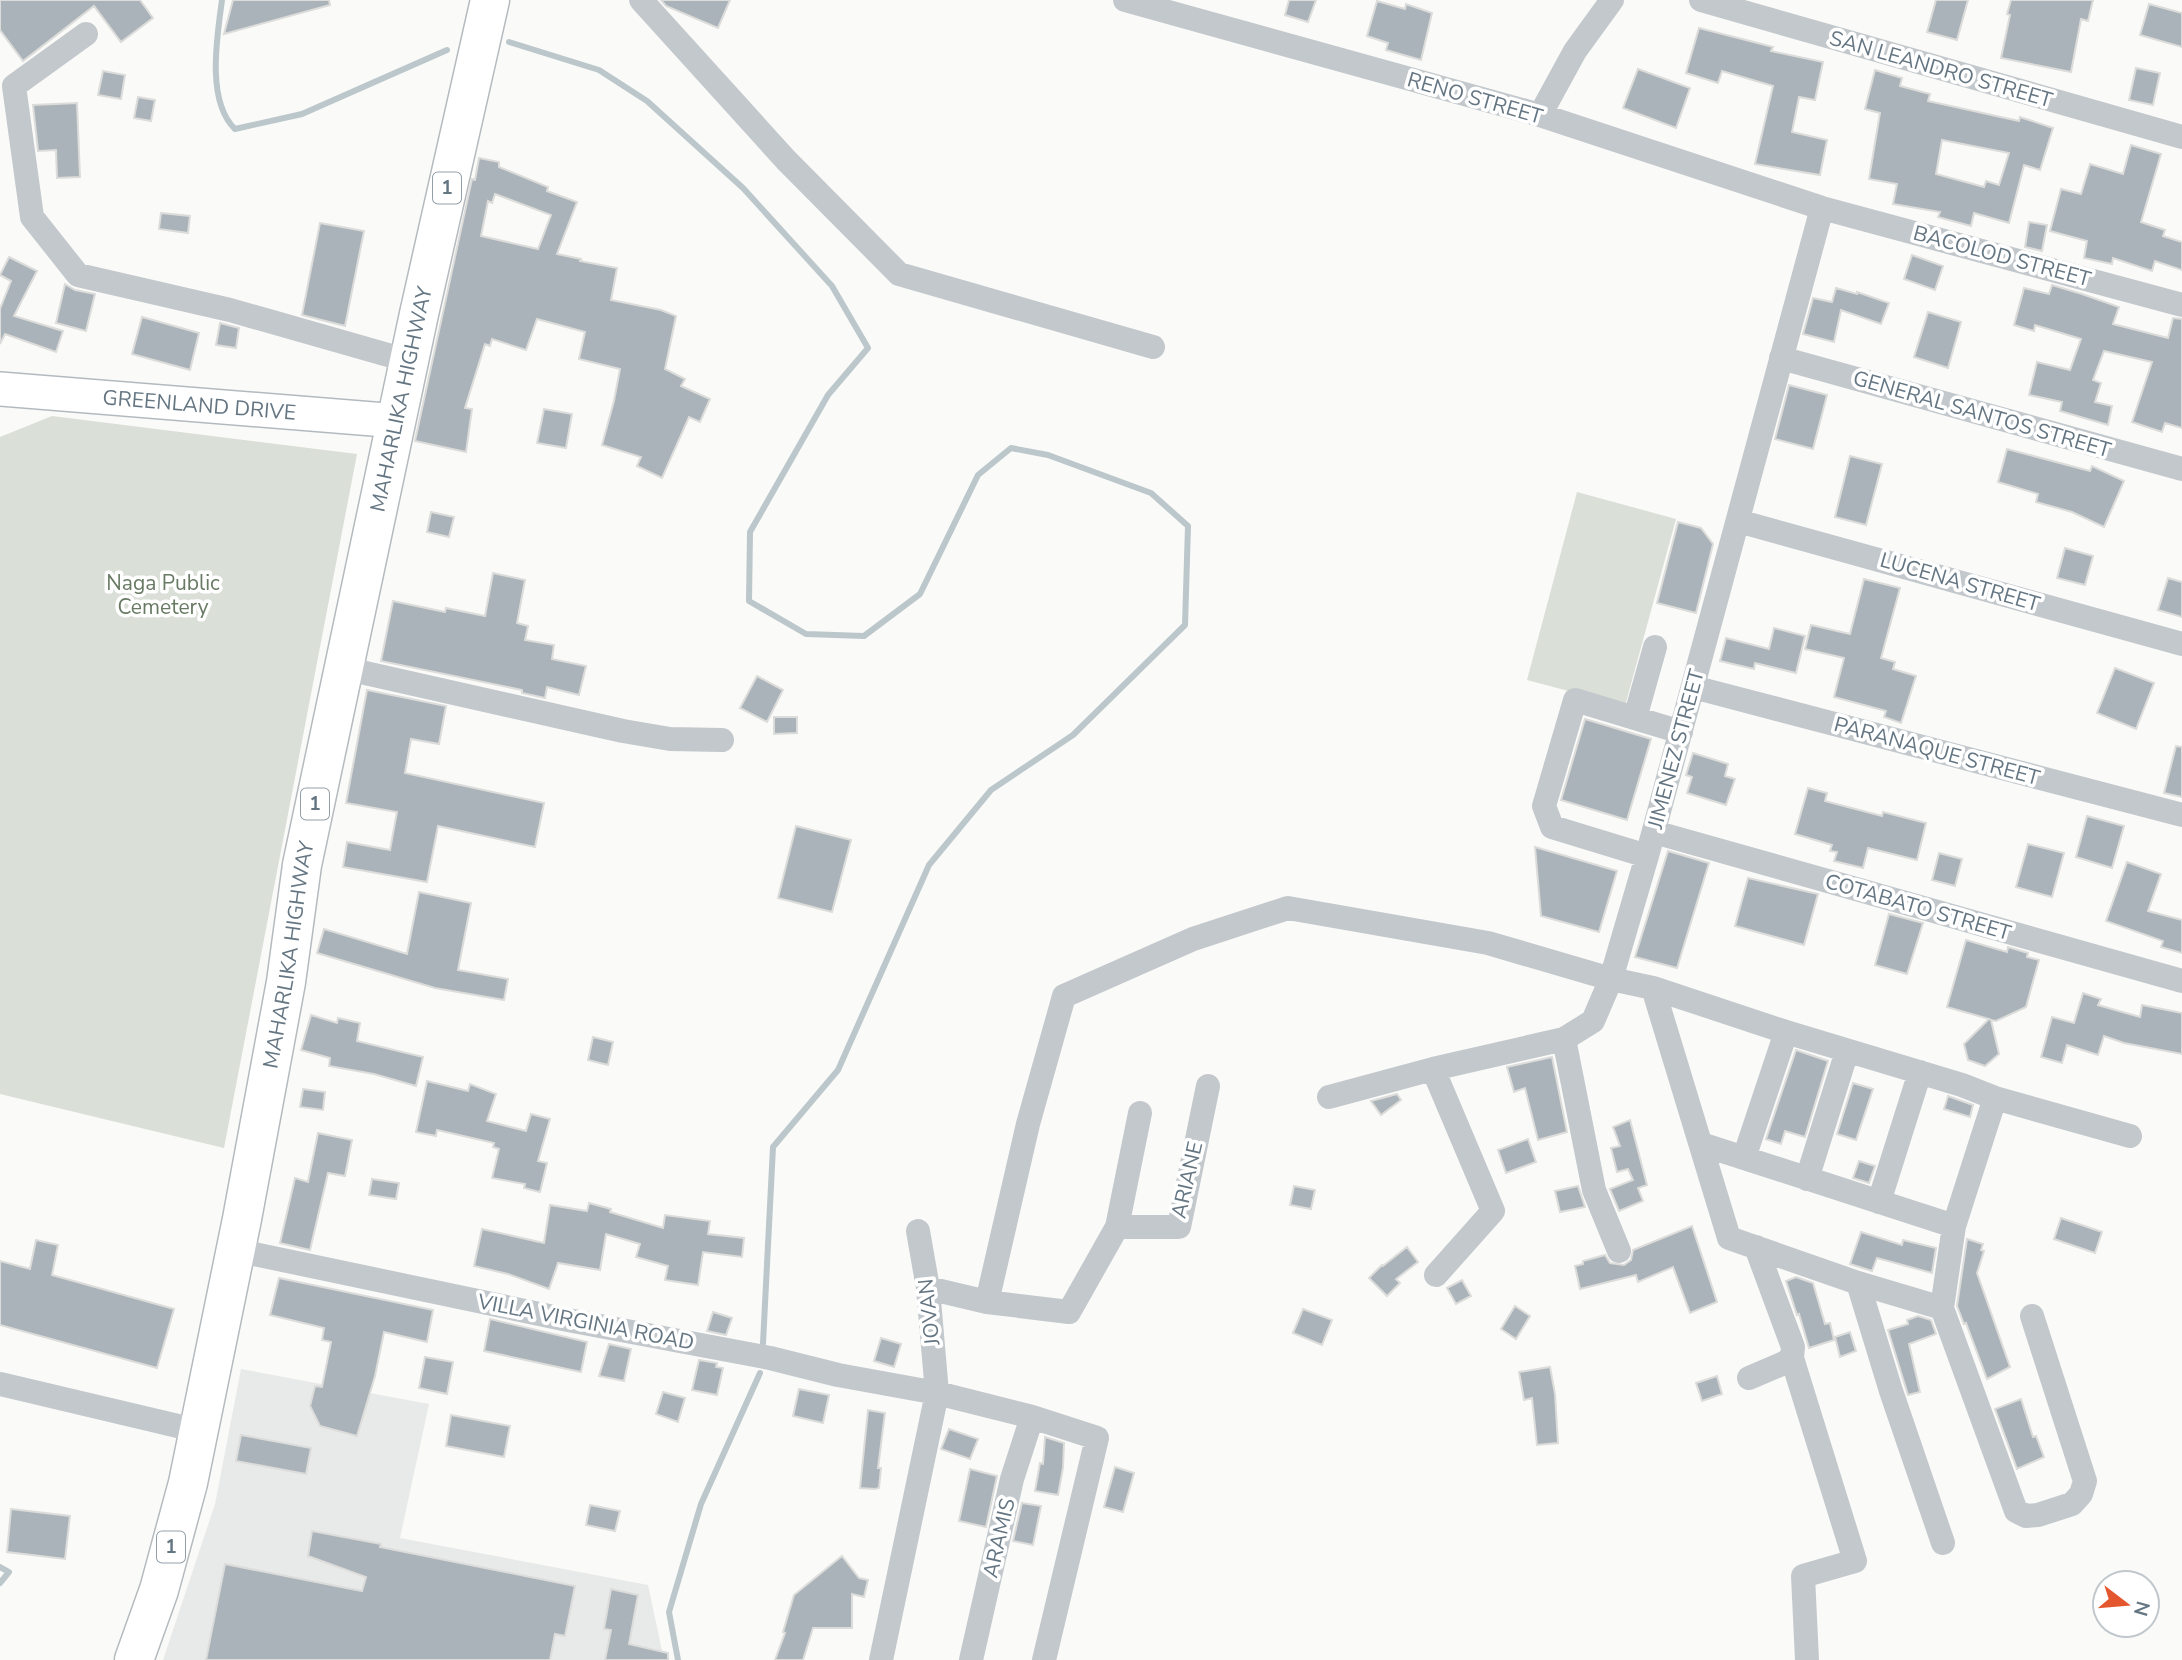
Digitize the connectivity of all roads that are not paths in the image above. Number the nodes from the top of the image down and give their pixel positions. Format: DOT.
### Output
graph roads {
  1 [pos="490,0"];
  2 [pos="641,0"];
  3 [pos="1125,0"];
  4 [pos="1612,0"];
  5 [pos="1701,0"];
  6 [pos="86,34"];
  7 [pos="1540,116"];
  8 [pos="2182,137"];
  9 [pos="1822,208"];
  10 [pos="2182,305"];
  11 [pos="1153,346"];
  12 [pos="1782,358"];
  13 [pos="409,361"];
  14 [pos="0,389"];
  15 [pos="398,421"];
  16 [pos="2182,469"];
  17 [pos="1738,520"];
  18 [pos="2182,644"];
  19 [pos="1655,647"];
  20 [pos="343,668"];
  21 [pos="1693,687"];
  22 [pos="1635,718"];
  23 [pos="1681,732"];
  24 [pos="722,740"];
  25 [pos="2182,815"];
  26 [pos="1651,844"];
  27 [pos="1611,979"];
  28 [pos="2182,981"];
  29 [pos="1653,988"];
  30 [pos="1786,1032"];
  31 [pos="1564,1039"];
  32 [pos="1847,1051"];
  33 [pos="1433,1069"];
  34 [pos="1920,1072"];
  35 [pos="1208,1086"];
  36 [pos="1329,1097"];
  37 [pos="1995,1098"];
  38 [pos="1140,1113"];
  39 [pos="2130,1136"];
  40 [pos="1701,1144"];
  41 [pos="1744,1158"];
  42 [pos="1807,1179"];
  43 [pos="1879,1202"];
  44 [pos="1954,1226"];
  45 [pos="1117,1227"];
  46 [pos="918,1231"];
  47 [pos="1756,1247"];
  48 [pos="235,1251"];
  49 [pos="1619,1251"];
  50 [pos="1437,1275"];
  51 [pos="1858,1283"];
  52 [pos="928,1288"];
  53 [pos="987,1302"];
  54 [pos="1942,1308"];
  55 [pos="2032,1316"];
  56 [pos="1792,1358"];
  57 [pos="1749,1378"];
  58 [pos="0,1384"];
  59 [pos="937,1393"];
  60 [pos="1032,1416"];
  61 [pos="199,1431"];
  62 [pos="1942,1543"];
  63 [pos="134,1660"];
  64 [pos="881,1660"];
  65 [pos="971,1660"];
  66 [pos="1044,1660"];
  67 [pos="1807,1660"];
  1 -- 13 [label="main road, MAHARLIKA HIGHWAY / 1"];
  2 -- 11 [label="street"];
  3 -- 7 [label="street, RENO STREET"];
  4 -- 7 [label="street"];
  5 -- 8 [label="street, SAN LEANDRO STREET"];
  6 -- 13 [label="street"];
  7 -- 9 [label="street, RENO STREET"];
  9 -- 10 [label="street, BACOLOD STREET"];
  9 -- 12 [label="street, JIMENEZ STREET"];
  12 -- 16 [label="street, GENERAL SANTOS STREET"];
  12 -- 17 [label="street, JIMENEZ STREET"];
  13 -- 15 [label="main road, MAHARLIKA HIGHWAY / 1"];
  14 -- 15 [label="street, GREENLAND DRIVE"];
  15 -- 20 [label="main road, MAHARLIKA HIGHWAY / 1"];
  17 -- 18 [label="street, LUCENA STREET"];
  17 -- 21 [label="street, JIMENEZ STREET"];
  19 -- 22 [label="street"];
  20 -- 24 [label="street"];
  20 -- 48 [label="main road, MAHARLIKA HIGHWAY / 1"];
  21 -- 23 [label="street, JIMENEZ STREET"];
  21 -- 25 [label="street, PARANAQUE STREET"];
  22 -- 23 [label="street"];
  22 -- 26 [label="street, COTABATO STREET"];
  23 -- 26 [label="street, JIMENEZ STREET"];
  26 -- 27 [label="street, JIMENEZ STREET"];
  26 -- 28 [label="street, COTABATO STREET"];
  27 -- 29 [label="street"];
  27 -- 31 [label="street, JIMENEZ STREET"];
  27 -- 53 [label="street"];
  29 -- 30 [label="street"];
  29 -- 40 [label="street"];
  30 -- 32 [label="street"];
  30 -- 41 [label="street"];
  31 -- 33 [label="street, JIMENEZ STREET"];
  31 -- 49 [label="street"];
  32 -- 34 [label="street"];
  32 -- 42 [label="street"];
  33 -- 36 [label="street, JIMENEZ STREET"];
  33 -- 50 [label="street"];
  34 -- 37 [label="street"];
  34 -- 43 [label="street"];
  35 -- 45 [label="street, ARIANE"];
  37 -- 39 [label="street"];
  37 -- 44 [label="street"];
  38 -- 45 [label="street"];
  40 -- 41 [label="street"];
  40 -- 47 [label="street"];
  41 -- 42 [label="street"];
  42 -- 43 [label="street"];
  43 -- 44 [label="street"];
  44 -- 54 [label="street"];
  45 -- 53 [label="street"];
  46 -- 52 [label="street, JOVAN"];
  47 -- 51 [label="street"];
  47 -- 56 [label="street"];
  48 -- 59 [label="street, VILLA VIRGINIA ROAD"];
  48 -- 61 [label="main road, MAHARLIKA HIGHWAY / 1"];
  51 -- 54 [label="street"];
  51 -- 62 [label="street"];
  52 -- 53 [label="street"];
  52 -- 59 [label="street, JOVAN"];
  54 -- 55 [label="street"];
  56 -- 57 [label="street"];
  56 -- 67 [label="street"];
  58 -- 61 [label="street"];
  59 -- 60 [label="street, VILLA VIRGINIA ROAD"];
  59 -- 64 [label="street, JOVAN"];
  60 -- 65 [label="street, ARAMIS"];
  60 -- 66 [label="street, VILLA VIRGINIA ROAD"];
  61 -- 63 [label="main road, MAHARLIKA HIGHWAY / 1"];
}
